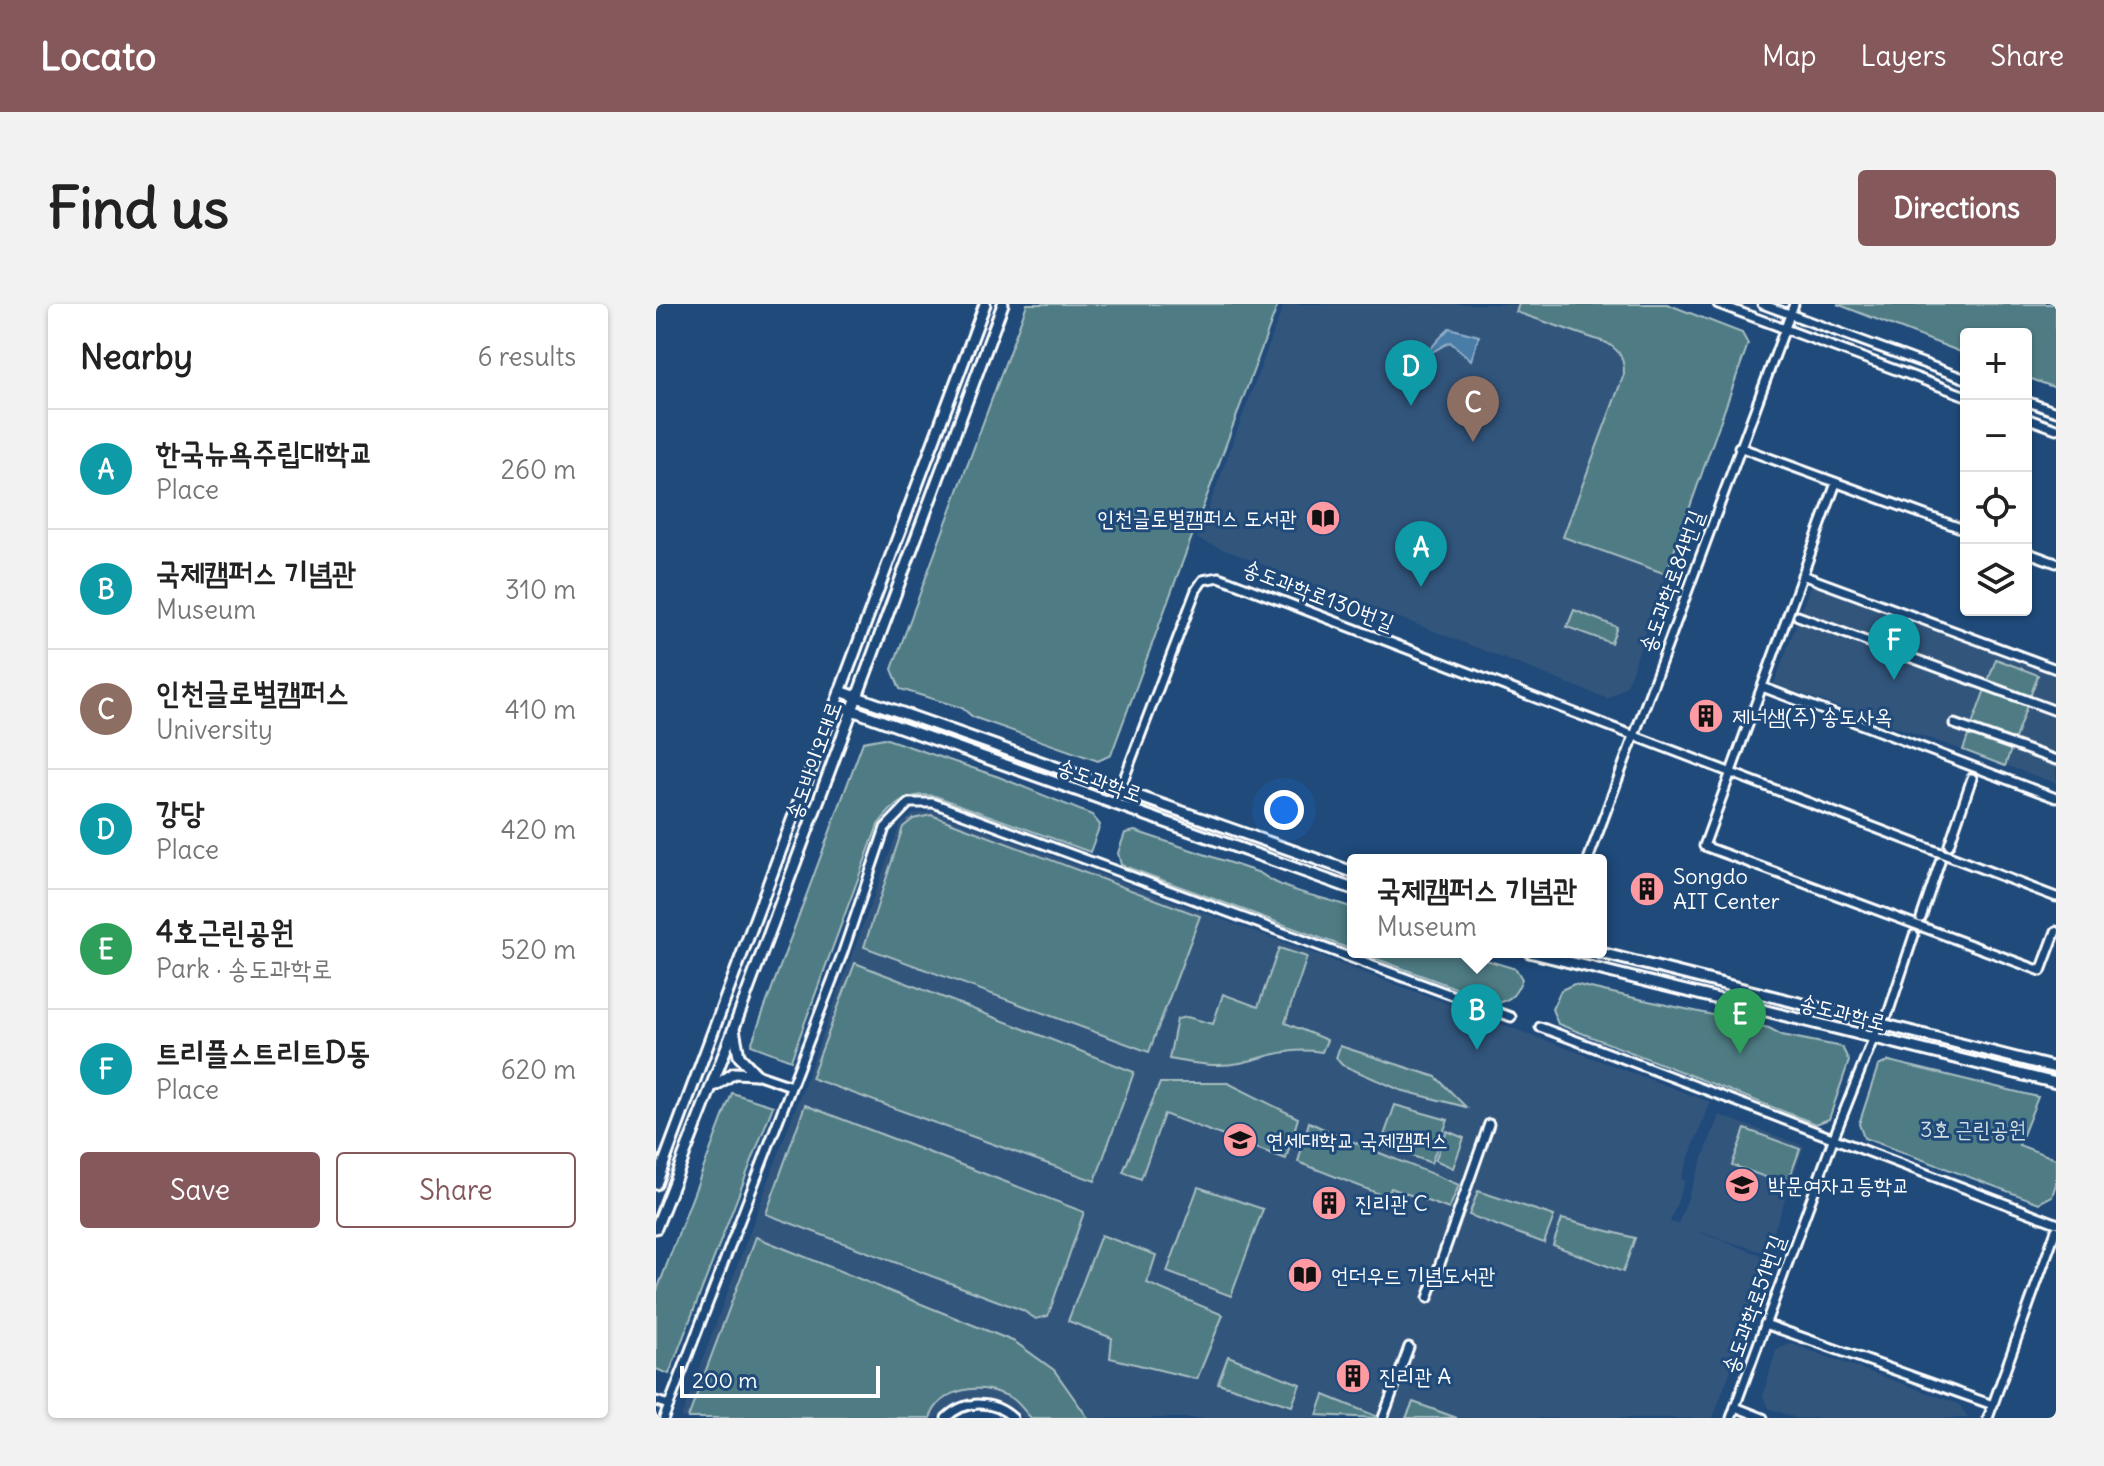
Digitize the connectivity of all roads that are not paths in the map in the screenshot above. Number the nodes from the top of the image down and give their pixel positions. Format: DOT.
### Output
graph roads {
  1 [pos="985,304"];
  2 [pos="1003,304"];
  3 [pos="1718,304"];
  4 [pos="1762,304"];
  5 [pos="1794,304"];
  6 [pos="1790,314"];
  7 [pos="1784,328"];
  8 [pos="1960,377"];
  9 [pos="1960,394"];
  10 [pos="2032,403"];
  11 [pos="2056,412"];
  12 [pos="2032,420"];
  13 [pos="2056,429"];
  14 [pos="1739,447"];
  15 [pos="1836,483"];
  16 [pos="1960,528"];
  17 [pos="2032,554"];
  18 [pos="2056,563"];
  19 [pos="1802,575"];
  20 [pos="1798,616"];
  21 [pos="2056,669"];
  22 [pos="1762,687"];
  23 [pos="840,691"];
  24 [pos="855,696"];
  25 [pos="835,704"];
  26 [pos="850,710"];
  27 [pos="2056,711"];
  28 [pos="1954,724"];
  29 [pos="1634,735"];
  30 [pos="2056,760"];
  31 [pos="1730,775"];
  32 [pos="1972,778"];
  33 [pos="1119,792"];
  34 [pos="2056,798"];
  35 [pos="1949,845"];
  36 [pos="1590,854"];
  37 [pos="1940,862"];
  38 [pos="1347,870"];
  39 [pos="1347,887"];
  40 [pos="2056,897"];
  41 [pos="1921,918"];
  42 [pos="2056,931"];
  43 [pos="1914,935"];
  44 [pos="1607,955"];
  45 [pos="1347,956"];
  46 [pos="1352,958"];
  47 [pos="1553,958"];
  48 [pos="1888,1014"];
  49 [pos="1511,1017"];
  50 [pos="1879,1024"];
  51 [pos="1540,1027"];
  52 [pos="734,1028"];
  53 [pos="1874,1038"];
  54 [pos="2056,1068"];
  55 [pos="756,1074"];
  56 [pos="2056,1083"];
  57 [pos="791,1086"];
  58 [pos="709,1095"];
  59 [pos="1489,1124"];
  60 [pos="1834,1137"];
  61 [pos="656,1184"];
  62 [pos="2056,1223"];
  63 [pos="656,1228"];
  64 [pos="2056,1230"];
  65 [pos="1428,1298"];
  66 [pos="1765,1324"];
  67 [pos="1409,1347"];
  68 [pos="656,1401"];
  69 [pos="669,1405"];
  70 [pos="1993,1405"];
  71 [pos="1735,1407"];
  72 [pos="664,1418"];
  73 [pos="946,1418"];
  74 [pos="1013,1418"];
  75 [pos="1383,1418"];
  76 [pos="1731,1418"];
  77 [pos="1763,1418"];
  78 [pos="1988,1418"];
  1 -- 23 [label="main road, 송도바이오대로"];
  2 -- 24 [label="main road, 송도바이오대로"];
  3 -- 7 [label="street"];
  4 -- 6 [label="street"];
  5 -- 6 [label="street, 송도과학로84번길"];
  6 -- 7 [label="street, 송도과학로84번길"];
  6 -- 8 [label="street"];
  7 -- 9 [label="street"];
  7 -- 14 [label="street, 송도과학로84번길"];
  10 -- 11 [label="street"];
  12 -- 13 [label="street"];
  14 -- 15 [label="street"];
  14 -- 29 [label="street, 송도과학로84번길"];
  15 -- 16 [label="street"];
  15 -- 19 [label="street"];
  17 -- 18 [label="street"];
  19 -- 21 [label="street"];
  19 -- 22 [label="street"];
  20 -- 27 [label="street"];
  22 -- 31 [label="street"];
  22 -- 34 [label="street"];
  23 -- 24 [label="main road, 송도과학로"];
  23 -- 25 [label="main road, 송도바이오대로"];
  24 -- 26 [label="main road, 송도바이오대로"];
  24 -- 33 [label="main road, 송도과학로"];
  25 -- 26 [label="main road, 송도과학로"];
  25 -- 61 [label="main road, 송도바이오대로"];
  26 -- 39 [label="main road, 송도과학로"];
  26 -- 52 [label="main road, 송도바이오대로"];
  28 -- 30 [label="street"];
  29 -- 31 [label="street"];
  29 -- 33 [label="street, 송도과학로130번길"];
  29 -- 36 [label="street, 송도과학로84번길"];
  31 -- 40 [label="street"];
  31 -- 42 [label="street"];
  32 -- 35 [label="street"];
  33 -- 38 [label="main road, 송도과학로"];
  37 -- 41 [label="street"];
  43 -- 48 [label="street"];
  44 -- 50 [label="main road, 송도과학로"];
  45 -- 57 [label="street"];
  46 -- 49 [label="street"];
  47 -- 53 [label="main road, 송도과학로"];
  50 -- 53 [label="street, 송도과학로51번길"];
  50 -- 54 [label="main road, 송도과학로"];
  51 -- 60 [label="street"];
  52 -- 55 [label="main road"];
  52 -- 58 [label="main road, 송도바이오대로"];
  53 -- 56 [label="main road, 송도과학로"];
  53 -- 60 [label="street, 송도과학로51번길"];
  55 -- 57 [label="street"];
  55 -- 58 [label="main road"];
  57 -- 69 [label="street"];
  58 -- 63 [label="main road, 송도바이오대로"];
  59 -- 65 [label="street"];
  60 -- 62 [label="street"];
  60 -- 66 [label="street, 송도과학로51번길"];
  64 -- 70 [label="street"];
  66 -- 70 [label="street"];
  66 -- 71 [label="street, 송도과학로51번길"];
  67 -- 75 [label="street"];
  68 -- 69 [label="street"];
  69 -- 72 [label="street"];
  70 -- 78 [label="street"];
  71 -- 76 [label="street, 송도과학로51번길"];
  71 -- 77 [label="street"];
  73 -- 74 [label="street"];
}
